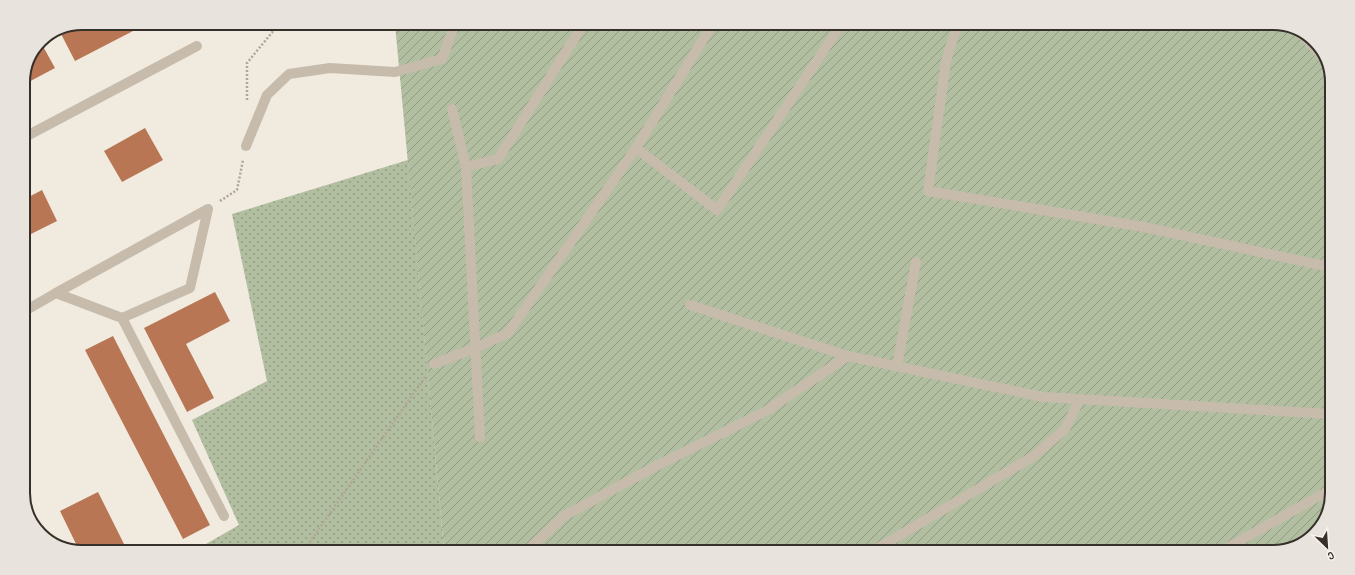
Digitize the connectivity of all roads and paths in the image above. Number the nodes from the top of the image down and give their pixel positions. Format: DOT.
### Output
graph roads {
  1 [pos="453,30"];
  2 [pos="580,30"];
  3 [pos="709,30"];
  4 [pos="837,30"];
  5 [pos="956,30"];
  6 [pos="197,46"];
  7 [pos="452,109"];
  8 [pos="30,134"];
  9 [pos="246,146"];
  10 [pos="636,148"];
  11 [pos="466,167"];
  12 [pos="916,262"];
  13 [pos="1325,265"];
  14 [pos="56,293"];
  15 [pos="690,305"];
  16 [pos="30,308"];
  17 [pos="122,318"];
  18 [pos="475,348"];
  19 [pos="848,356"];
  20 [pos="434,364"];
  21 [pos="897,366"];
  22 [pos="1080,399"];
  23 [pos="1325,414"];
  24 [pos="480,437"];
  25 [pos="1325,493"];
  26 [pos="224,516"];
  27 [pos="307,545"];
  28 [pos="533,545"];
  29 [pos="883,545"];
  30 [pos="1232,545"];
  1 -- 9 [label="street"];
  2 -- 11 [label="street"];
  3 -- 10 [label="street"];
  4 -- 10 [label="street"];
  5 -- 13 [label="street"];
  6 -- 8 [label="street"];
  7 -- 11 [label="street"];
  10 -- 18 [label="street"];
  11 -- 18 [label="street"];
  12 -- 21 [label="street"];
  14 -- 16 [label="street"];
  14 -- 17 [label="street"];
  14 -- 17 [label="street"];
  15 -- 19 [label="street"];
  17 -- 26 [label="street"];
  18 -- 20 [label="street"];
  18 -- 24 [label="street"];
  19 -- 21 [label="street"];
  19 -- 28 [label="street"];
  20 -- 27 [label="path"];
  21 -- 22 [label="street"];
  22 -- 23 [label="street"];
  22 -- 29 [label="street"];
  25 -- 30 [label="street"];
}
